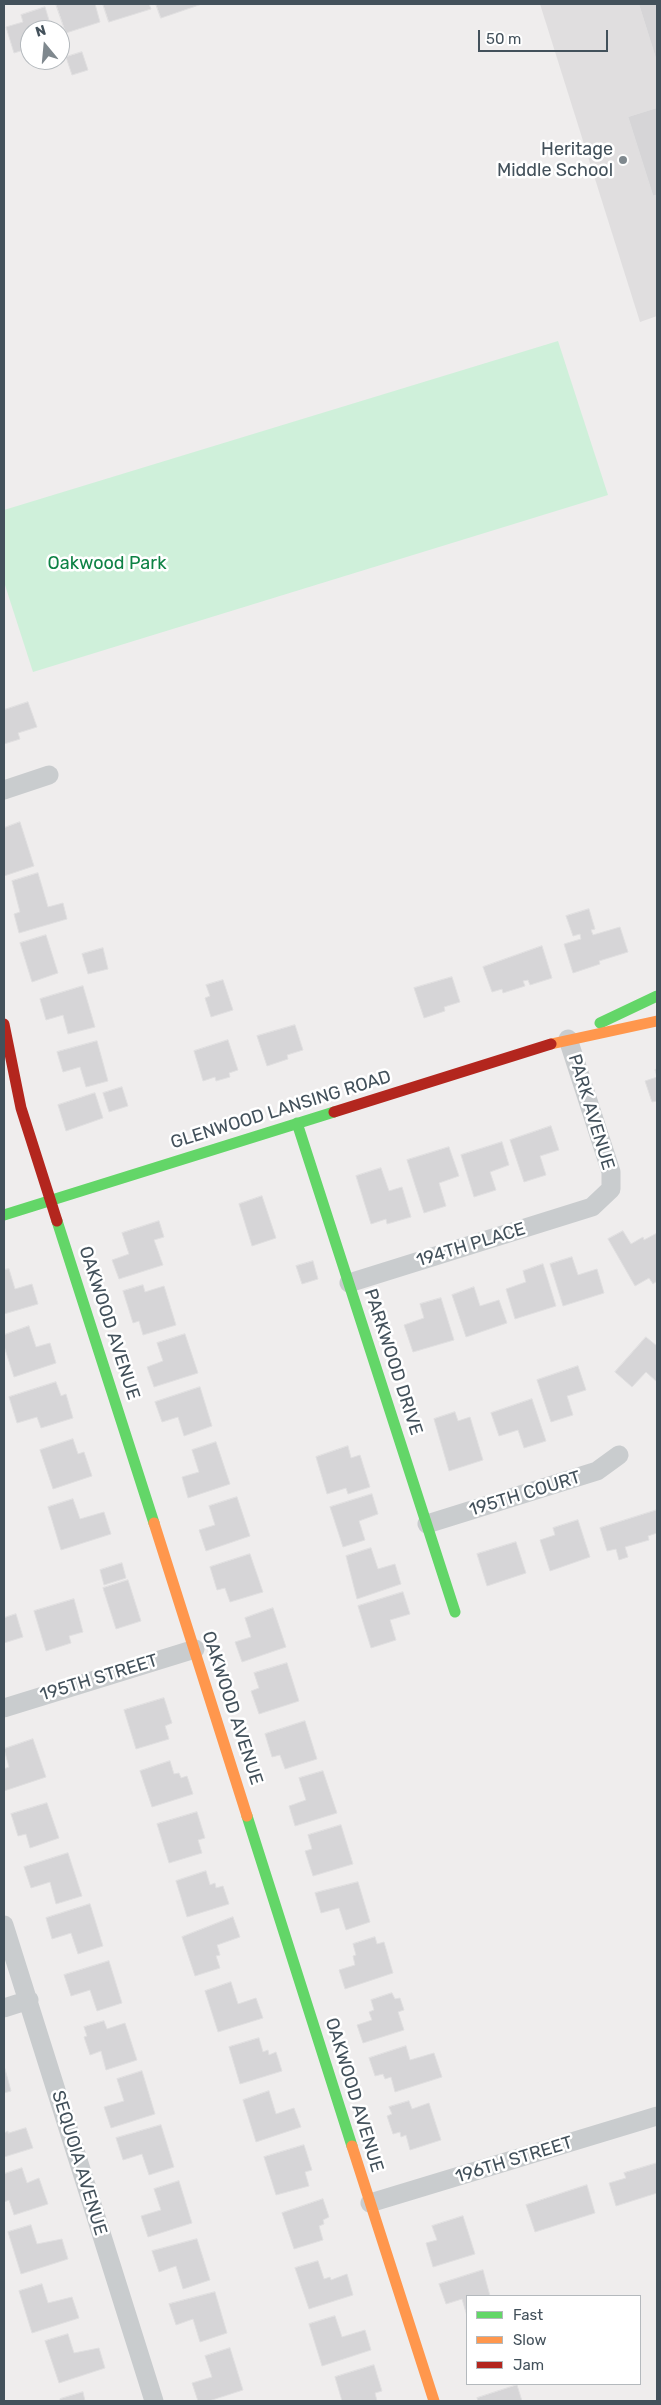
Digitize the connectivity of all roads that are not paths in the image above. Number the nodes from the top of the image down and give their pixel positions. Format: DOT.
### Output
graph roads {
  1 [pos="49,776"];
  2 [pos="4,790"];
  3 [pos="657,996"];
  4 [pos="657,1021"];
  5 [pos="5,1036"];
  6 [pos="568,1038"];
  7 [pos="298,1123"];
  8 [pos="51,1200"];
  9 [pos="592,1207"];
  10 [pos="4,1215"];
  11 [pos="349,1283"];
  12 [pos="619,1455"];
  13 [pos="427,1524"];
  14 [pos="455,1612"];
  15 [pos="195,1649"];
  16 [pos="4,1708"];
  17 [pos="4,1924"];
  18 [pos="28,2000"];
  19 [pos="4,2008"];
  20 [pos="657,2116"];
  21 [pos="370,2203"];
  22 [pos="154,2401"];
  23 [pos="434,2401"];
  1 -- 2 [label="street"];
  3 -- 6 [label="street, GLENWOOD LANSING ROAD"];
  4 -- 6 [label="street, GLENWOOD LANSING ROAD"];
  5 -- 8 [label="street, OAKWOOD AVENUE"];
  6 -- 7 [label="street, GLENWOOD LANSING ROAD"];
  6 -- 9 [label="street, PARK AVENUE"];
  7 -- 8 [label="street, GLENWOOD LANSING ROAD"];
  7 -- 11 [label="street, PARKWOOD DRIVE"];
  8 -- 10 [label="street, GLENWOOD LANSING ROAD"];
  8 -- 15 [label="street, OAKWOOD AVENUE"];
  9 -- 11 [label="street, 194TH PLACE"];
  11 -- 13 [label="street, PARKWOOD DRIVE"];
  12 -- 13 [label="street, 195TH COURT"];
  13 -- 14 [label="street, PARKWOOD DRIVE"];
  15 -- 16 [label="street, 195TH STREET"];
  15 -- 21 [label="street, OAKWOOD AVENUE"];
  17 -- 18 [label="street, SEQUOIA AVENUE"];
  18 -- 19 [label="street"];
  18 -- 22 [label="street, SEQUOIA AVENUE"];
  20 -- 21 [label="street, 196TH STREET"];
  21 -- 23 [label="street, OAKWOOD AVENUE"];
}
